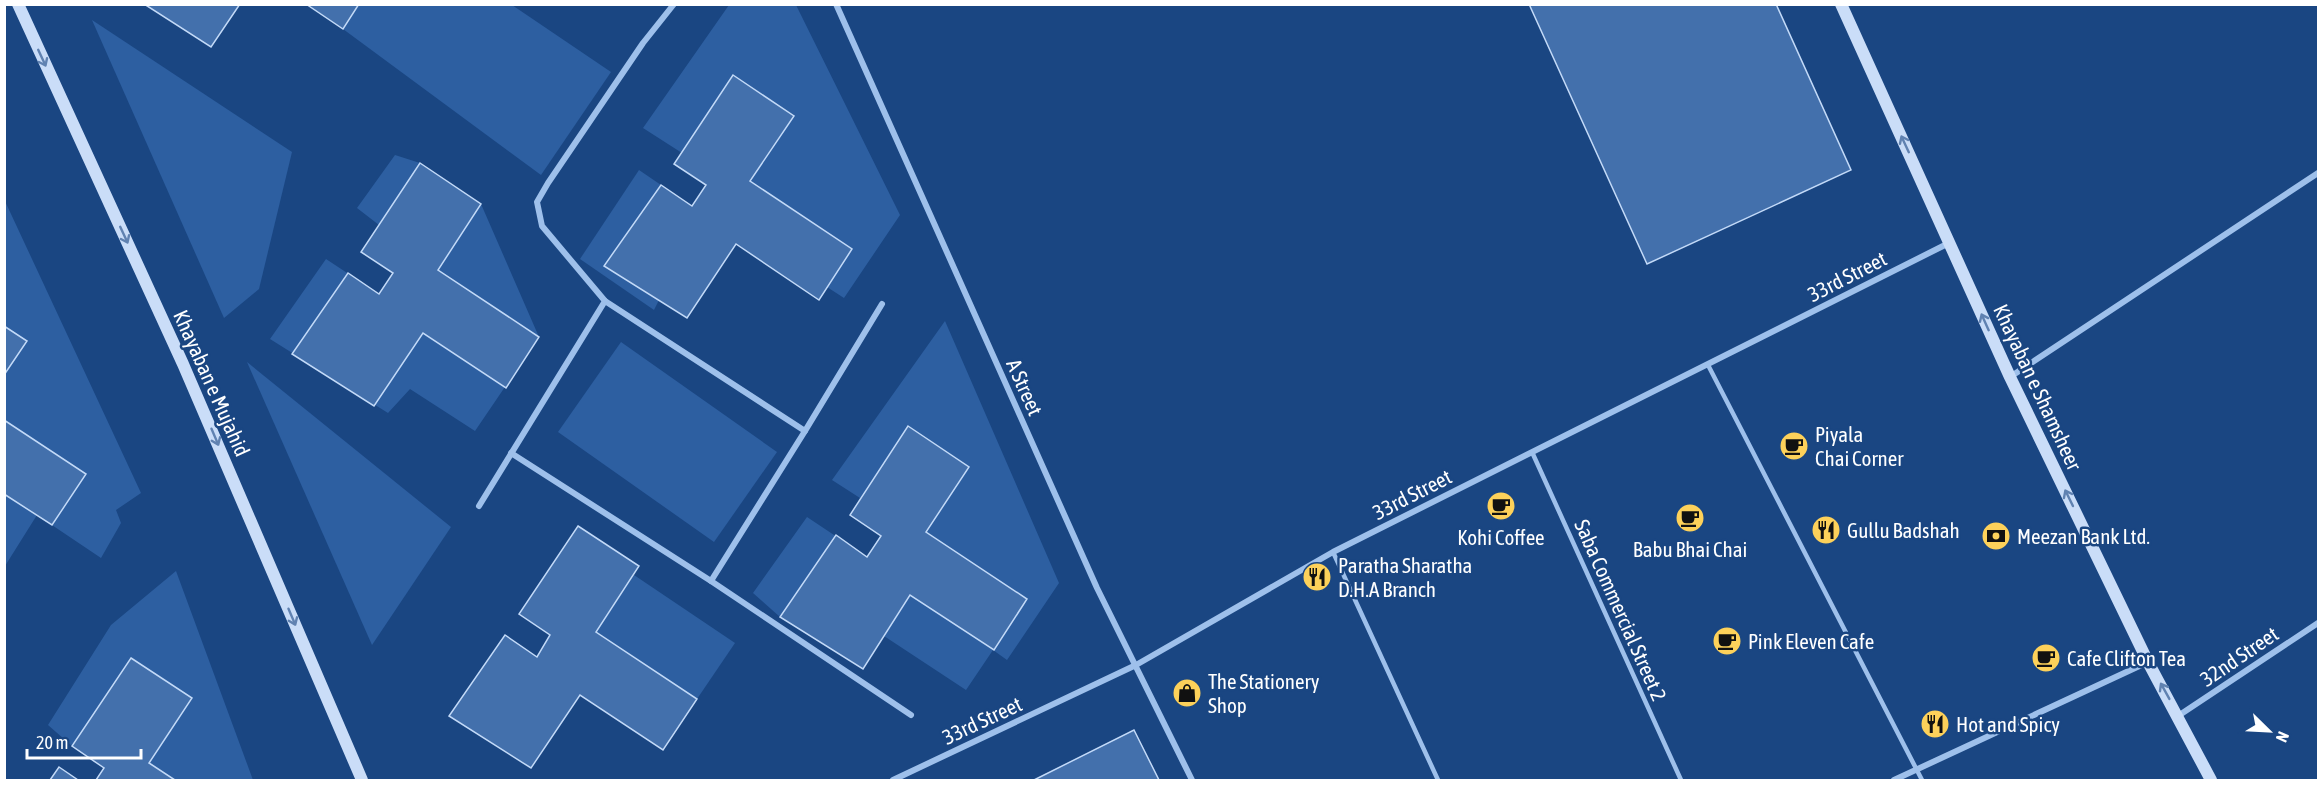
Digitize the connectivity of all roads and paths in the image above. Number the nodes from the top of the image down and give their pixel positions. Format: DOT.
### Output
graph roads {
  1 [pos="18,4"];
  2 [pos="674,4"];
  3 [pos="836,4"];
  4 [pos="1841,4"];
  5 [pos="2319,173"];
  6 [pos="1950,243"];
  7 [pos="605,301"];
  8 [pos="882,304"];
  9 [pos="1708,365"];
  10 [pos="2010,377"];
  11 [pos="805,431"];
  12 [pos="1532,452"];
  13 [pos="511,453"];
  14 [pos="478,506"];
  15 [pos="1333,552"];
  16 [pos="711,581"];
  17 [pos="2319,623"];
  18 [pos="2148,662"];
  19 [pos="1136,665"];
  20 [pos="911,715"];
  21 [pos="2178,716"];
  22 [pos="1917,770"];
  23 [pos="362,780"];
  24 [pos="893,780"];
  25 [pos="1191,780"];
  26 [pos="1438,780"];
  27 [pos="1681,780"];
  28 [pos="1894,780"];
  29 [pos="1922,780"];
  30 [pos="2211,780"];
  1 -- 23 [label="main road, Khayaban e Mujahid, one-way"];
  2 -- 7 [label="street"];
  3 -- 19 [label="street, A Street"];
  6 -- 4 [label="main road, Khayaban e Shamsheer, one-way"];
  5 -- 10 [label="street"];
  6 -- 9 [label="street, 33rd Street"];
  10 -- 6 [label="main road, Khayaban e Shamsheer, one-way"];
  7 -- 11 [label="street"];
  7 -- 13 [label="street"];
  8 -- 11 [label="street"];
  9 -- 12 [label="street, 33rd Street"];
  9 -- 22 [label="lane"];
  18 -- 10 [label="main road, Khayaban e Shamsheer, one-way"];
  11 -- 16 [label="street"];
  12 -- 15 [label="street, 33rd Street"];
  12 -- 27 [label="lane, Saba Commercial Street 2"];
  13 -- 14 [label="street"];
  13 -- 16 [label="street"];
  15 -- 19 [label="street, 33rd Street"];
  15 -- 26 [label="lane"];
  16 -- 20 [label="street"];
  17 -- 21 [label="street, 32nd Street"];
  21 -- 18 [label="main road, Khayaban e Shamsheer, one-way"];
  18 -- 22 [label="street"];
  19 -- 24 [label="street, 33rd Street"];
  19 -- 25 [label="street, A Street"];
  21 -- 30 [label="main road, Khayaban e Shamsheer"];
  22 -- 28 [label="street"];
  22 -- 29 [label="lane"];
}
